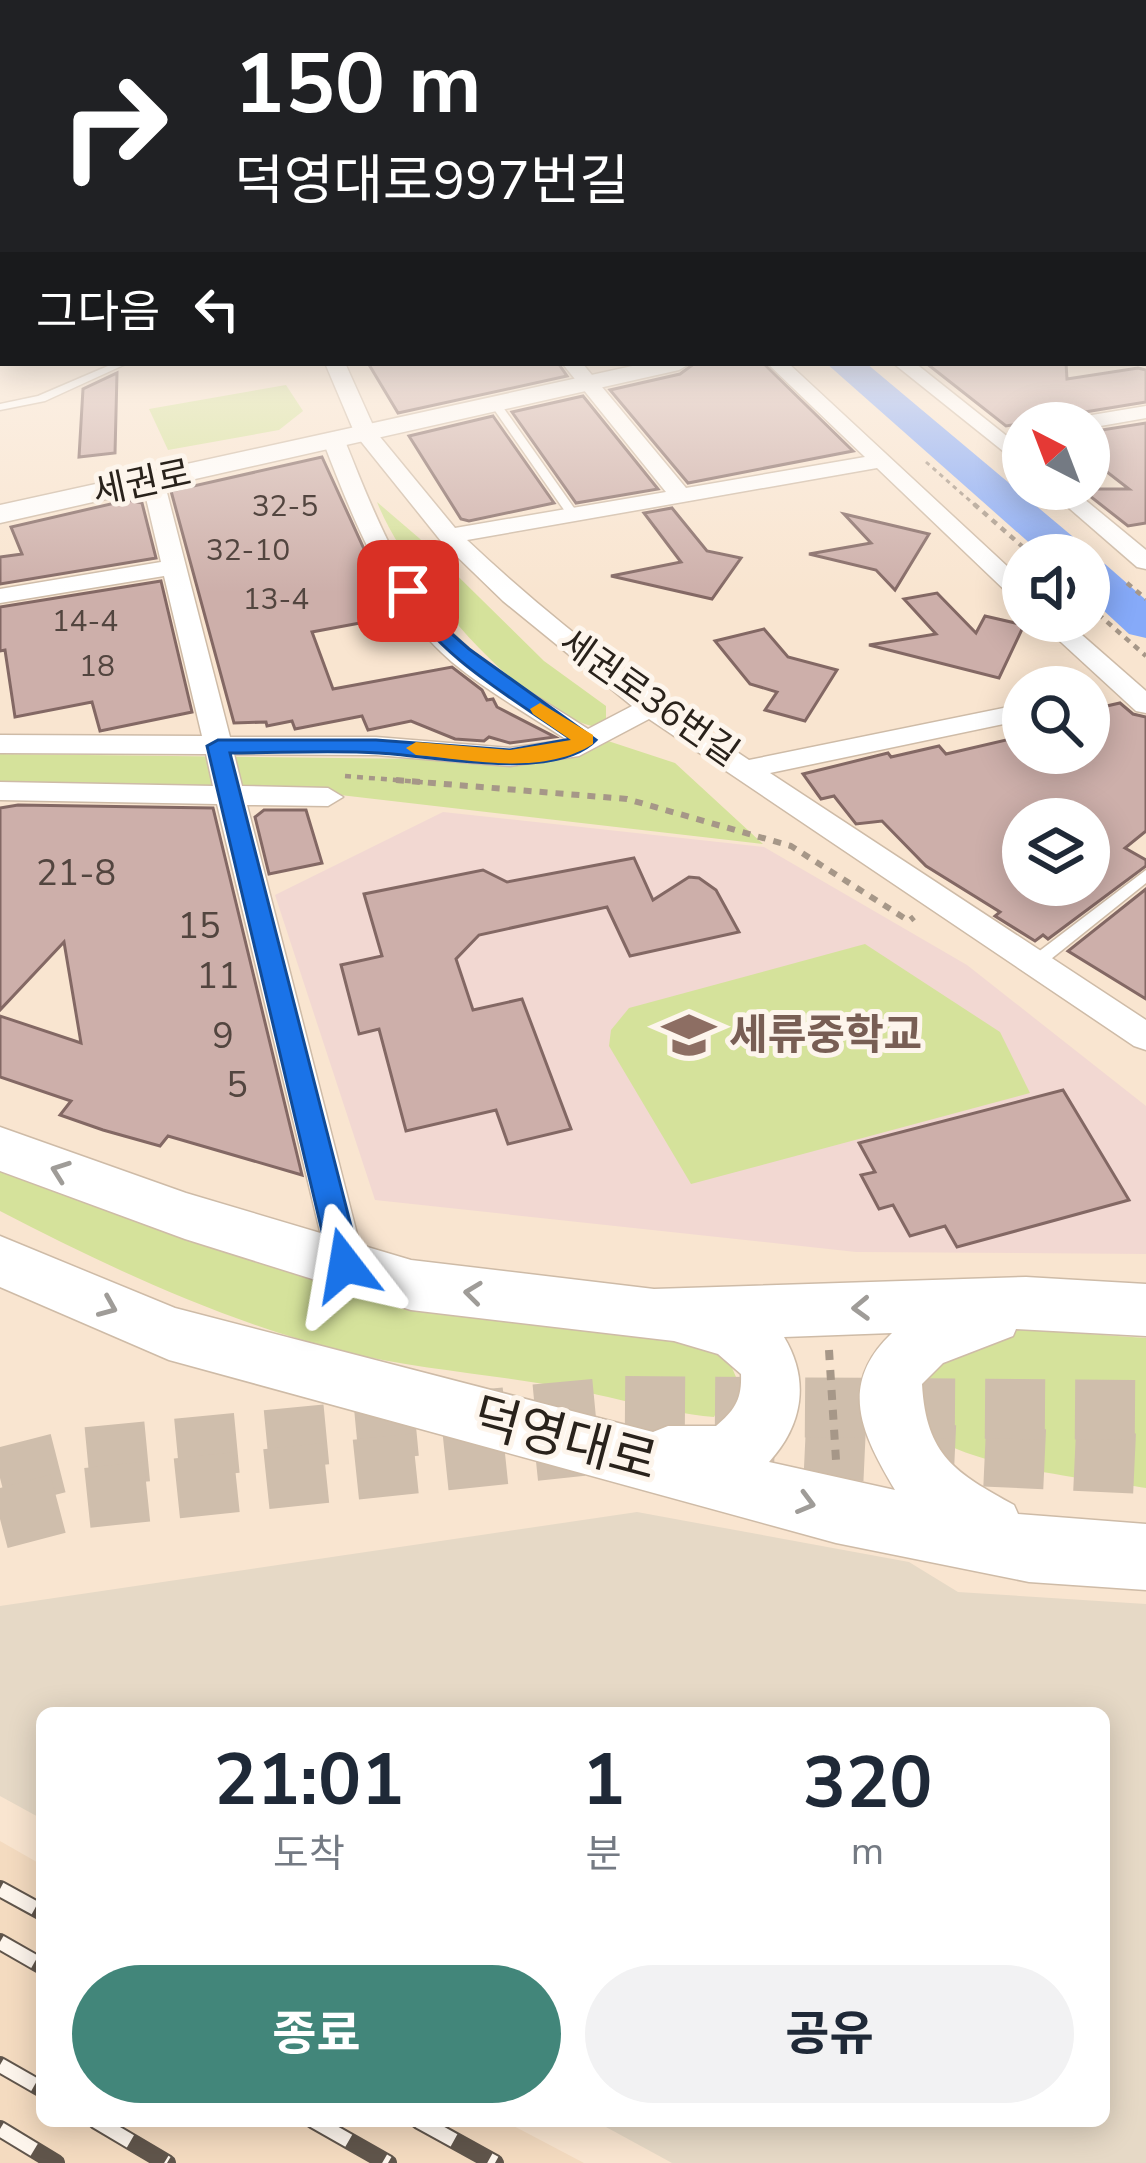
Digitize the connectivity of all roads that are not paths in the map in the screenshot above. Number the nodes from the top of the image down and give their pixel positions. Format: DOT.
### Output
graph roads {
  1 [pos="59,391"];
  2 [pos="347,391"];
  3 [pos="534,391"];
  4 [pos="594,391"];
  5 [pos="807,391"];
  6 [pos="938,391"];
  7 [pos="496,405"];
  8 [pos="0,407"];
  9 [pos="1146,412"];
  10 [pos="1110,418"];
  11 [pos="366,434"];
  12 [pos="1002,436"];
  13 [pos="997,437"];
  14 [pos="334,441"];
  15 [pos="1002,441"];
  16 [pos="881,461"];
  17 [pos="153,481"];
  18 [pos="682,497"];
  19 [pos="1083,510"];
  20 [pos="0,514"];
  21 [pos="573,515"];
  22 [pos="448,536"];
  23 [pos="1146,562"];
  24 [pos="174,567"];
  25 [pos="1002,574"];
  26 [pos="9,595"];
  27 [pos="1079,642"];
  28 [pos="1141,691"];
  29 [pos="1110,695"];
  30 [pos="650,707"];
  31 [pos="1002,716"];
  32 [pos="586,740"];
  33 [pos="0,745"];
  34 [pos="218,746"];
  35 [pos="744,770"];
  36 [pos="334,786"];
  37 [pos="0,791"];
  38 [pos="227,792"];
  39 [pos="1146,874"];
  40 [pos="1035,963"];
  41 [pos="1146,1037"];
  42 [pos="0,1149"];
  43 [pos="0,1261"];
  44 [pos="345,1265"];
  45 [pos="1026,1303"];
  46 [pos="1146,1310"];
  47 [pos="654,1315"];
  48 [pos="625,1456"];
  49 [pos="1029,1549"];
  50 [pos="1146,1557"];
  1 -- 8 [label="lane"];
  2 -- 11 [label="street, 세권로36번길"];
  3 -- 7 [label="street, 세권로"];
  4 -- 18 [label="street"];
  5 -- 16 [label="street"];
  6 -- 13 [label="street"];
  7 -- 11 [label="street, 세권로"];
  7 -- 21 [label="lane"];
  9 -- 10 [label="street"];
  11 -- 14 [label="street, 세권로"];
  11 -- 22 [label="street, 세권로36번길"];
  12 -- 13 [label="street"];
  13 -- 15 [label="street"];
  14 -- 17 [label="street, 세권로"];
  14 -- 32 [label="street"];
  16 -- 18 [label="street"];
  16 -- 25 [label="street"];
  17 -- 20 [label="street, 세권로"];
  17 -- 24 [label="street"];
  18 -- 21 [label="street"];
  19 -- 23 [label="street"];
  21 -- 22 [label="street"];
  22 -- 30 [label="street, 세권로36번길"];
  24 -- 26 [label="street"];
  24 -- 34 [label="street"];
  27 -- 28 [label="street"];
  28 -- 29 [label="street"];
  30 -- 32 [label="street"];
  30 -- 35 [label="street, 세권로36번길"];
  31 -- 35 [label="street, 세권로36번길"];
  32 -- 34 [label="street"];
  33 -- 34 [label="street"];
  34 -- 38 [label="street"];
  35 -- 40 [label="street"];
  36 -- 38 [label="street"];
  37 -- 38 [label="street"];
  38 -- 44 [label="street"];
  39 -- 40 [label="lane"];
  40 -- 41 [label="street"];
  44 -- 42 [label="main road, one-way"];
  43 -- 48 [label="main road, 덕영대로, one-way"];
  47 -- 44 [label="main road, one-way"];
  45 -- 46 [label="main road"];
  45 -- 47 [label="main road, one-way"];
  45 -- 49 [label="main road"];
  47 -- 48 [label="main road"];
  48 -- 49 [label="main road, 덕영대로, one-way"];
  49 -- 50 [label="main road, 덕영대로"];
}
